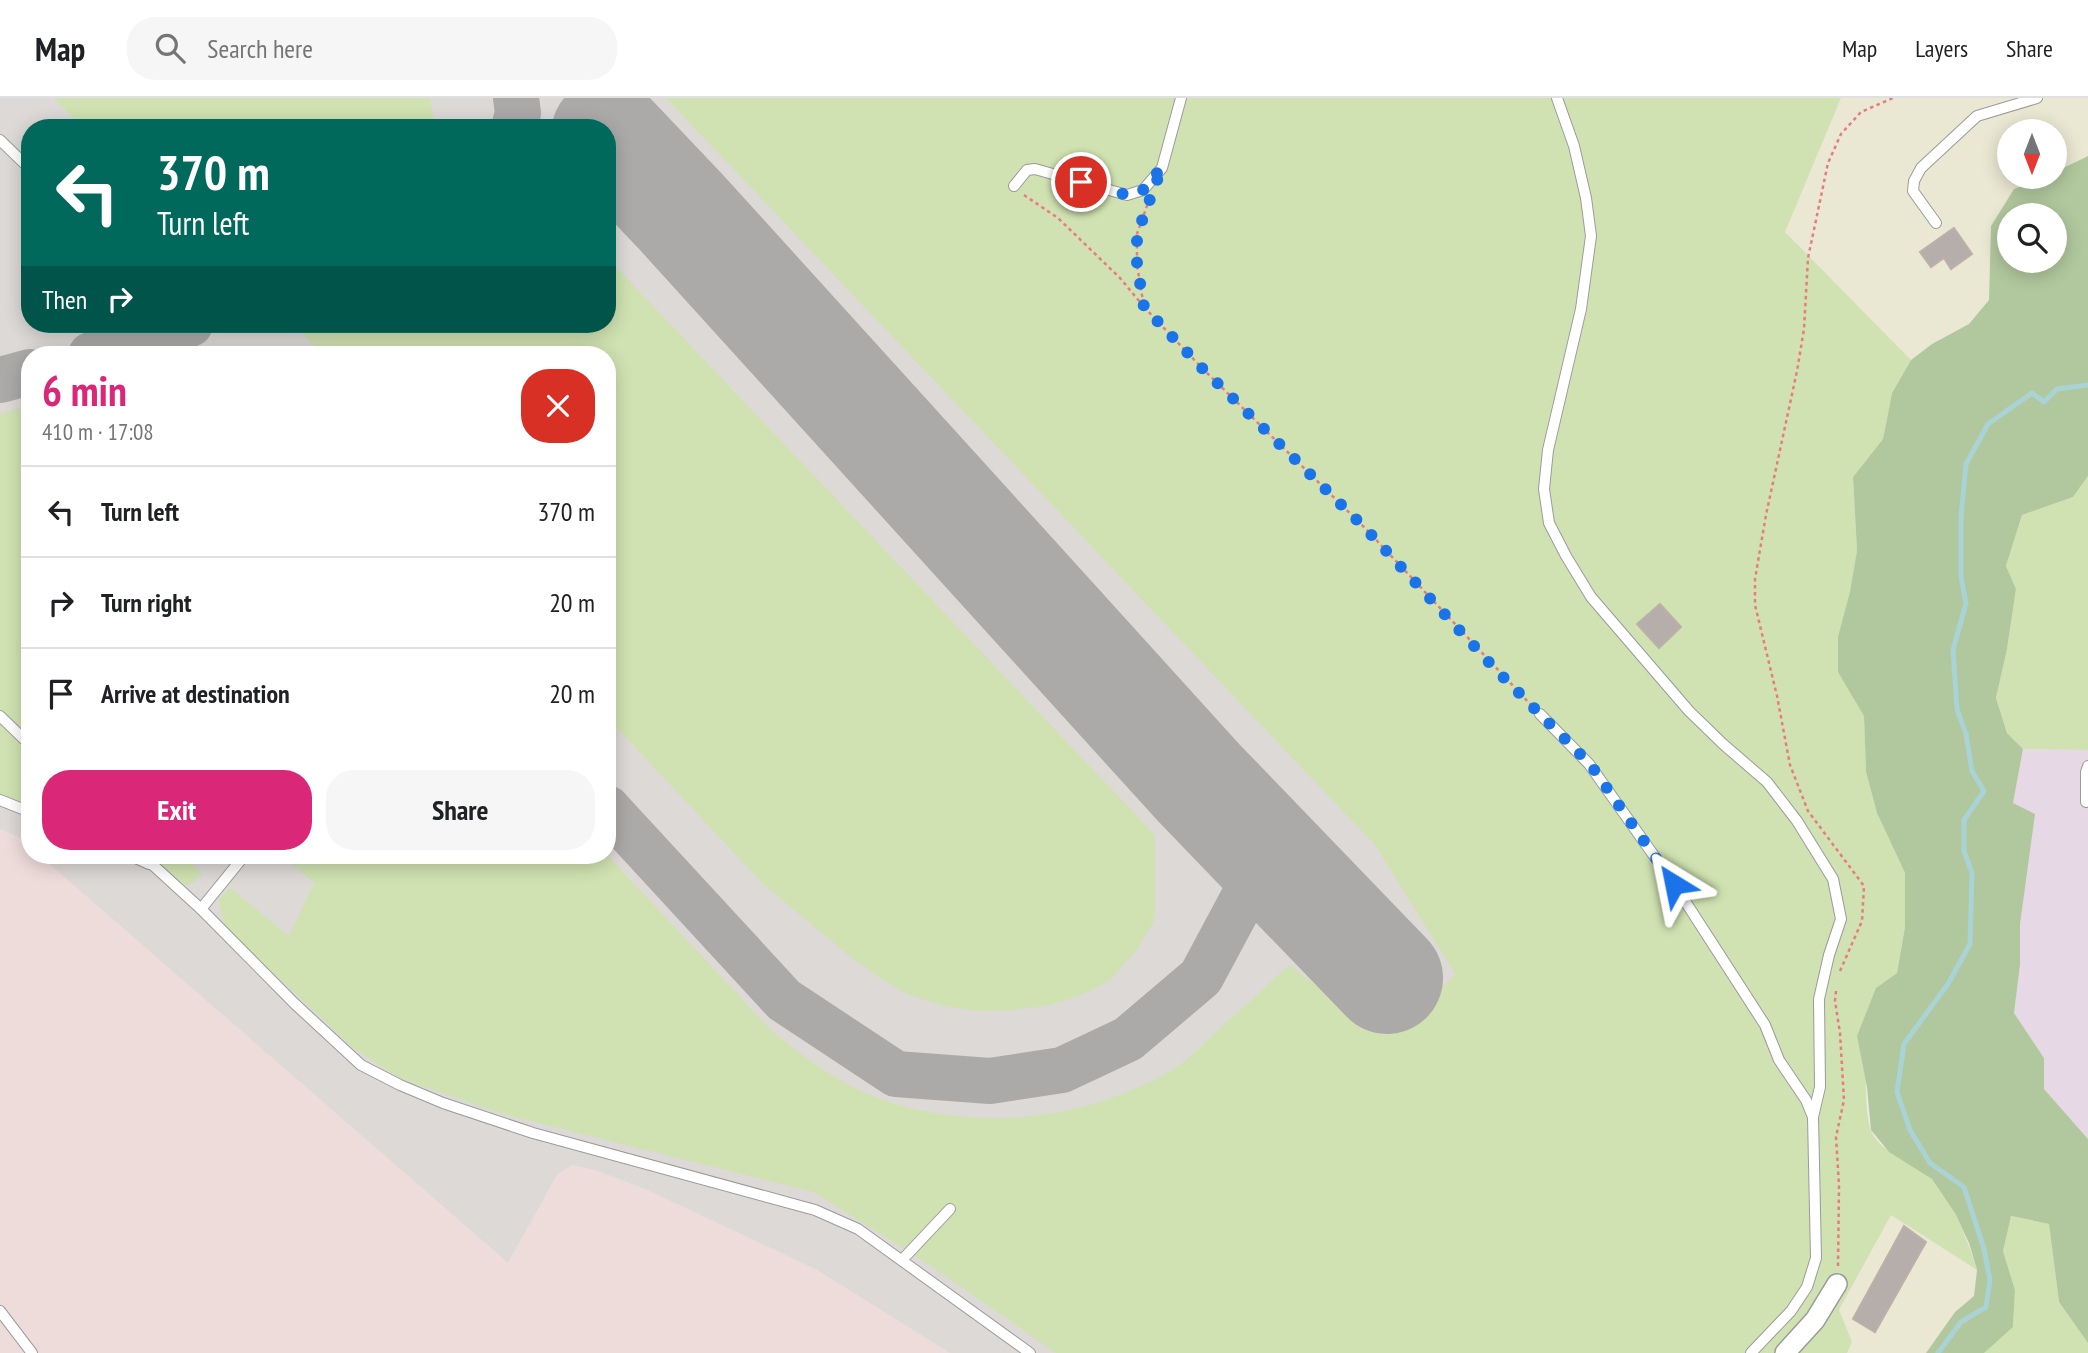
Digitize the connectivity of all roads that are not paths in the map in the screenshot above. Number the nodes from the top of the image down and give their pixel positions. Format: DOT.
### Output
graph roads {
  1 [pos="1181,98"];
  2 [pos="1557,98"];
  3 [pos="2037,98"];
  4 [pos="0,140"];
  5 [pos="21,160"];
  6 [pos="1014,186"];
  7 [pos="1936,223"];
  8 [pos="1540,714"];
  9 [pos="0,716"];
  10 [pos="21,736"];
  11 [pos="2088,766"];
  12 [pos="0,800"];
  13 [pos="2086,802"];
  14 [pos="21,808"];
  15 [pos="149,864"];
  16 [pos="238,864"];
  17 [pos="153,866"];
  18 [pos="201,909"];
  19 [pos="1813,1117"];
  20 [pos="950,1209"];
  21 [pos="902,1260"];
  22 [pos="1837,1284"];
  23 [pos="0,1311"];
  24 [pos="32,1353"];
  25 [pos="1030,1353"];
  26 [pos="1751,1353"];
  27 [pos="1784,1353"];
  1 -- 6 [label="lane"];
  2 -- 19 [label="lane"];
  3 -- 7 [label="lane"];
  4 -- 5 [label="lane"];
  8 -- 19 [label="lane"];
  9 -- 10 [label="lane"];
  11 -- 13 [label="lane"];
  12 -- 14 [label="lane"];
  15 -- 17 [label="lane"];
  16 -- 18 [label="lane"];
  17 -- 18 [label="lane"];
  18 -- 21 [label="lane"];
  19 -- 26 [label="lane"];
  20 -- 21 [label="lane"];
  21 -- 25 [label="lane"];
  22 -- 27 [label="street"];
  23 -- 24 [label="lane"];
}
